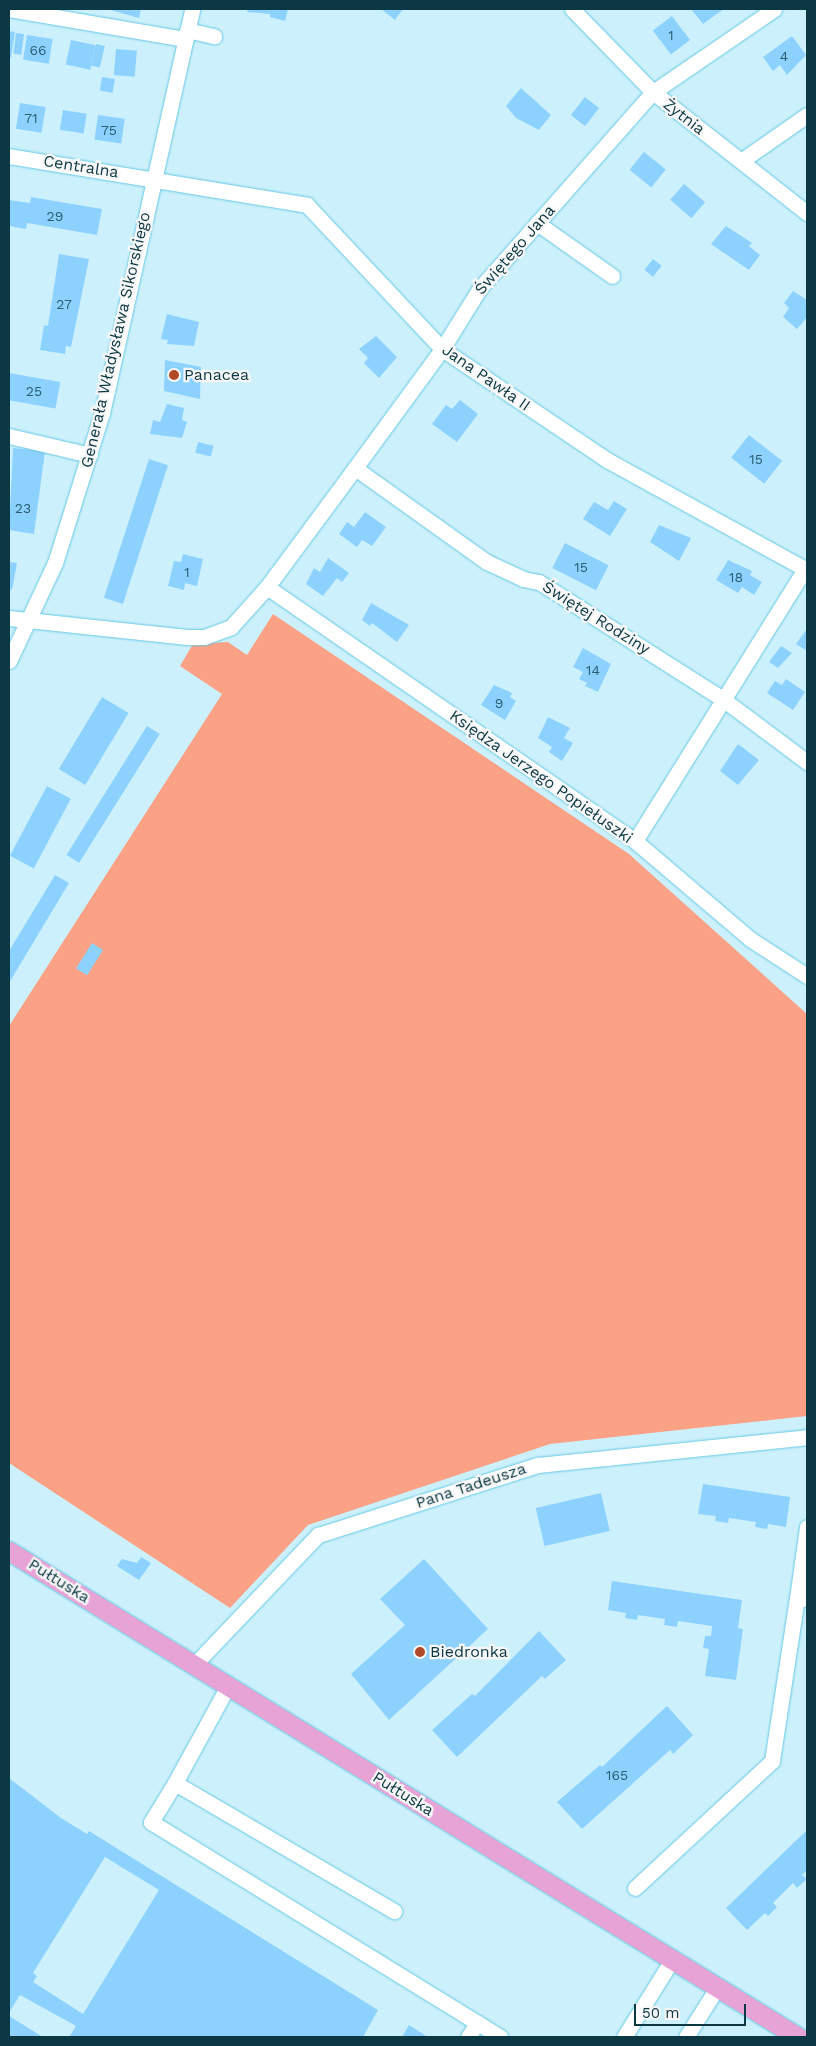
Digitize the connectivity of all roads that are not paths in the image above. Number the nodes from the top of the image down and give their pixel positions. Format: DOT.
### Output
graph roads {
  1 [pos="9,9"];
  2 [pos="192,9"];
  3 [pos="572,9"];
  4 [pos="774,9"];
  5 [pos="87,15"];
  6 [pos="186,35"];
  7 [pos="214,36"];
  8 [pos="653,92"];
  9 [pos="807,116"];
  10 [pos="9,156"];
  11 [pos="740,161"];
  12 [pos="154,179"];
  13 [pos="807,213"];
  14 [pos="537,223"];
  15 [pos="612,276"];
  16 [pos="442,349"];
  17 [pos="9,436"];
  18 [pos="90,455"];
  19 [pos="355,468"];
  20 [pos="806,569"];
  21 [pos="267,587"];
  22 [pos="9,618"];
  23 [pos="30,620"];
  24 [pos="9,661"];
  25 [pos="724,700"];
  26 [pos="807,762"];
  27 [pos="635,841"];
  28 [pos="807,976"];
  29 [pos="807,1437"];
  30 [pos="807,1527"];
  31 [pos="9,1551"];
  32 [pos="802,1598"];
  33 [pos="194,1665"];
  34 [pos="228,1686"];
  35 [pos="175,1782"];
  36 [pos="635,1888"];
  37 [pos="394,1910"];
  38 [pos="672,1960"];
  39 [pos="717,1988"];
  40 [pos="477,2023"];
  41 [pos="468,2037"];
  42 [pos="500,2037"];
  43 [pos="624,2037"];
  44 [pos="686,2037"];
  45 [pos="798,2037"];
  1 -- 5 [label="street"];
  2 -- 6 [label="street, Generała Władysława Sikorskiego"];
  3 -- 8 [label="street, Żytnia"];
  4 -- 8 [label="street, Świętego Jana"];
  5 -- 6 [label="street"];
  6 -- 7 [label="street"];
  6 -- 12 [label="street, Generała Władysława Sikorskiego"];
  8 -- 11 [label="street, Żytnia"];
  8 -- 14 [label="street, Świętego Jana"];
  9 -- 11 [label="street"];
  10 -- 12 [label="street, Centralna"];
  11 -- 13 [label="street, Żytnia"];
  12 -- 16 [label="street, Jana Pawła II"];
  12 -- 18 [label="street, Generała Władysława Sikorskiego"];
  14 -- 15 [label="street"];
  14 -- 16 [label="street, Świętego Jana"];
  16 -- 19 [label="street, Świętego Jana"];
  16 -- 20 [label="street, Jana Pawła II"];
  17 -- 18 [label="street"];
  18 -- 23 [label="street, Generała Władysława Sikorskiego"];
  19 -- 21 [label="street, Świętego Jana"];
  19 -- 25 [label="street, Świętej Rodziny"];
  20 -- 25 [label="street"];
  21 -- 23 [label="street, Świętego Jana"];
  21 -- 27 [label="street, Księdza Jerzego Popiełuszki"];
  22 -- 23 [label="street, Świętego Jana"];
  23 -- 24 [label="street, Generała Władysława Sikorskiego"];
  25 -- 26 [label="street, Świętej Rodziny"];
  25 -- 27 [label="street"];
  27 -- 28 [label="street, Księdza Jerzego Popiełuszki"];
  29 -- 33 [label="street, Pana Tadeusza"];
  30 -- 32 [label="street"];
  31 -- 33 [label="main road, Pułtuska"];
  32 -- 36 [label="street"];
  33 -- 34 [label="main road, Pułtuska"];
  34 -- 35 [label="street"];
  34 -- 38 [label="main road, Pułtuska"];
  35 -- 37 [label="street"];
  35 -- 40 [label="street"];
  38 -- 39 [label="main road, Pułtuska"];
  38 -- 43 [label="street"];
  39 -- 44 [label="street"];
  39 -- 45 [label="main road, Pułtuska"];
  40 -- 41 [label="street"];
  40 -- 42 [label="street"];
}
